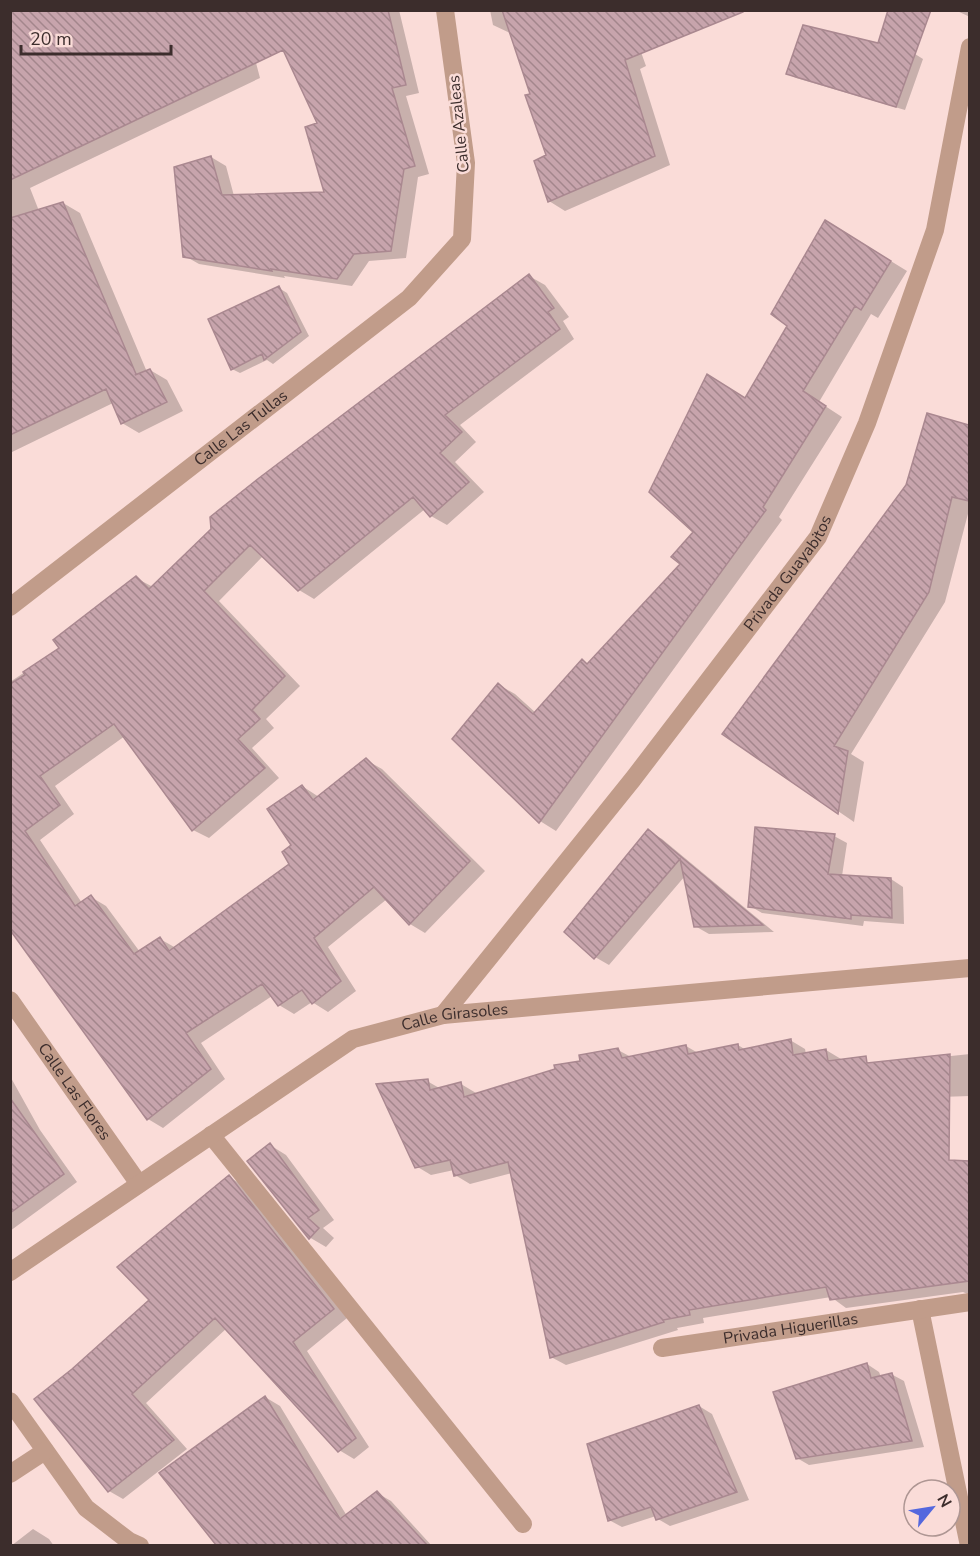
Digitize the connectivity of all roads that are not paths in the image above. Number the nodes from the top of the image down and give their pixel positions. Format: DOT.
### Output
graph roads {
  1 [pos="445,10"];
  2 [pos="969,47"];
  3 [pos="462,239"];
  4 [pos="10,607"];
  5 [pos="969,968"];
  6 [pos="10,1000"];
  7 [pos="443,1015"];
  8 [pos="212,1136"];
  9 [pos="139,1184"];
  10 [pos="10,1272"];
  11 [pos="969,1302"];
  12 [pos="920,1309"];
  13 [pos="662,1348"];
  14 [pos="10,1401"];
  15 [pos="45,1451"];
  16 [pos="10,1474"];
  17 [pos="523,1524"];
  18 [pos="140,1545"];
  19 [pos="969,1545"];
  1 -- 3 [label="street, Calle Azaleas"];
  2 -- 7 [label="street, Privada Guayabitos"];
  3 -- 4 [label="street, Calle Las Tullas"];
  5 -- 7 [label="street, Calle Girasoles"];
  6 -- 9 [label="street, Calle Las Flores"];
  7 -- 8 [label="street, Calle Girasoles"];
  8 -- 9 [label="street, Calle Girasoles"];
  8 -- 17 [label="street"];
  9 -- 10 [label="street, Calle Girasoles"];
  11 -- 12 [label="street, Privada Higuerillas"];
  12 -- 13 [label="street, Privada Higuerillas"];
  12 -- 19 [label="street"];
  14 -- 15 [label="street"];
  15 -- 16 [label="street"];
  15 -- 18 [label="street"];
}
